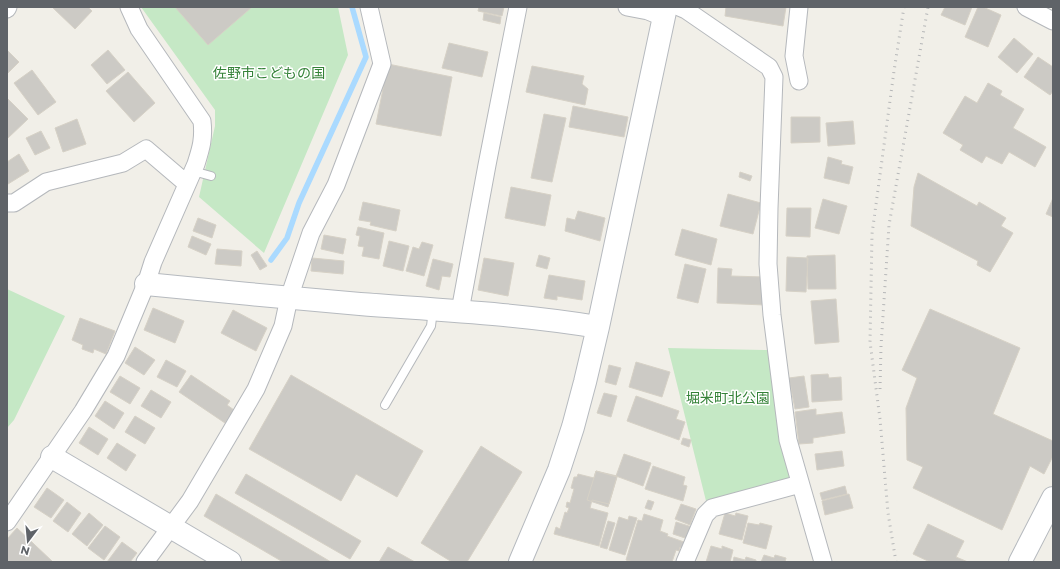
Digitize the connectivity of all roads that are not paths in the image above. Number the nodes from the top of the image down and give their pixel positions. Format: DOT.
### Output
graph roads {
  1 [pos="130,7"];
  2 [pos="369,7"];
  3 [pos="518,7"];
  4 [pos="627,7"];
  5 [pos="799,7"];
  6 [pos="1026,7"];
  7 [pos="669,10"];
  8 [pos="1053,21"];
  9 [pos="800,81"];
  10 [pos="211,176"];
  11 [pos="190,178"];
  12 [pos="7,203"];
  13 [pos="146,284"];
  14 [pos="289,298"];
  15 [pos="433,309"];
  16 [pos="460,311"];
  17 [pos="598,326"];
  18 [pos="384,405"];
  19 [pos="52,457"];
  20 [pos="800,484"];
  21 [pos="1053,498"];
  22 [pos="7,522"];
  23 [pos="171,527"];
  24 [pos="144,562"];
  25 [pos="230,562"];
  26 [pos="520,562"];
  27 [pos="685,562"];
  28 [pos="823,562"];
  29 [pos="1020,562"];
  1 -- 11 [label="street"];
  2 -- 14 [label="street"];
  3 -- 16 [label="street"];
  4 -- 7 [label="street"];
  5 -- 9 [label="street"];
  6 -- 8 [label="street"];
  7 -- 17 [label="street"];
  7 -- 20 [label="street"];
  10 -- 11 [label="lane"];
  11 -- 12 [label="street"];
  11 -- 13 [label="street"];
  13 -- 14 [label="street"];
  13 -- 19 [label="street"];
  14 -- 15 [label="street"];
  14 -- 23 [label="street"];
  15 -- 16 [label="street"];
  15 -- 18 [label="lane"];
  16 -- 17 [label="street"];
  17 -- 26 [label="street"];
  19 -- 22 [label="street"];
  19 -- 23 [label="street"];
  20 -- 27 [label="street"];
  20 -- 28 [label="street"];
  21 -- 29 [label="street"];
  23 -- 24 [label="street"];
  23 -- 25 [label="street"];
}
